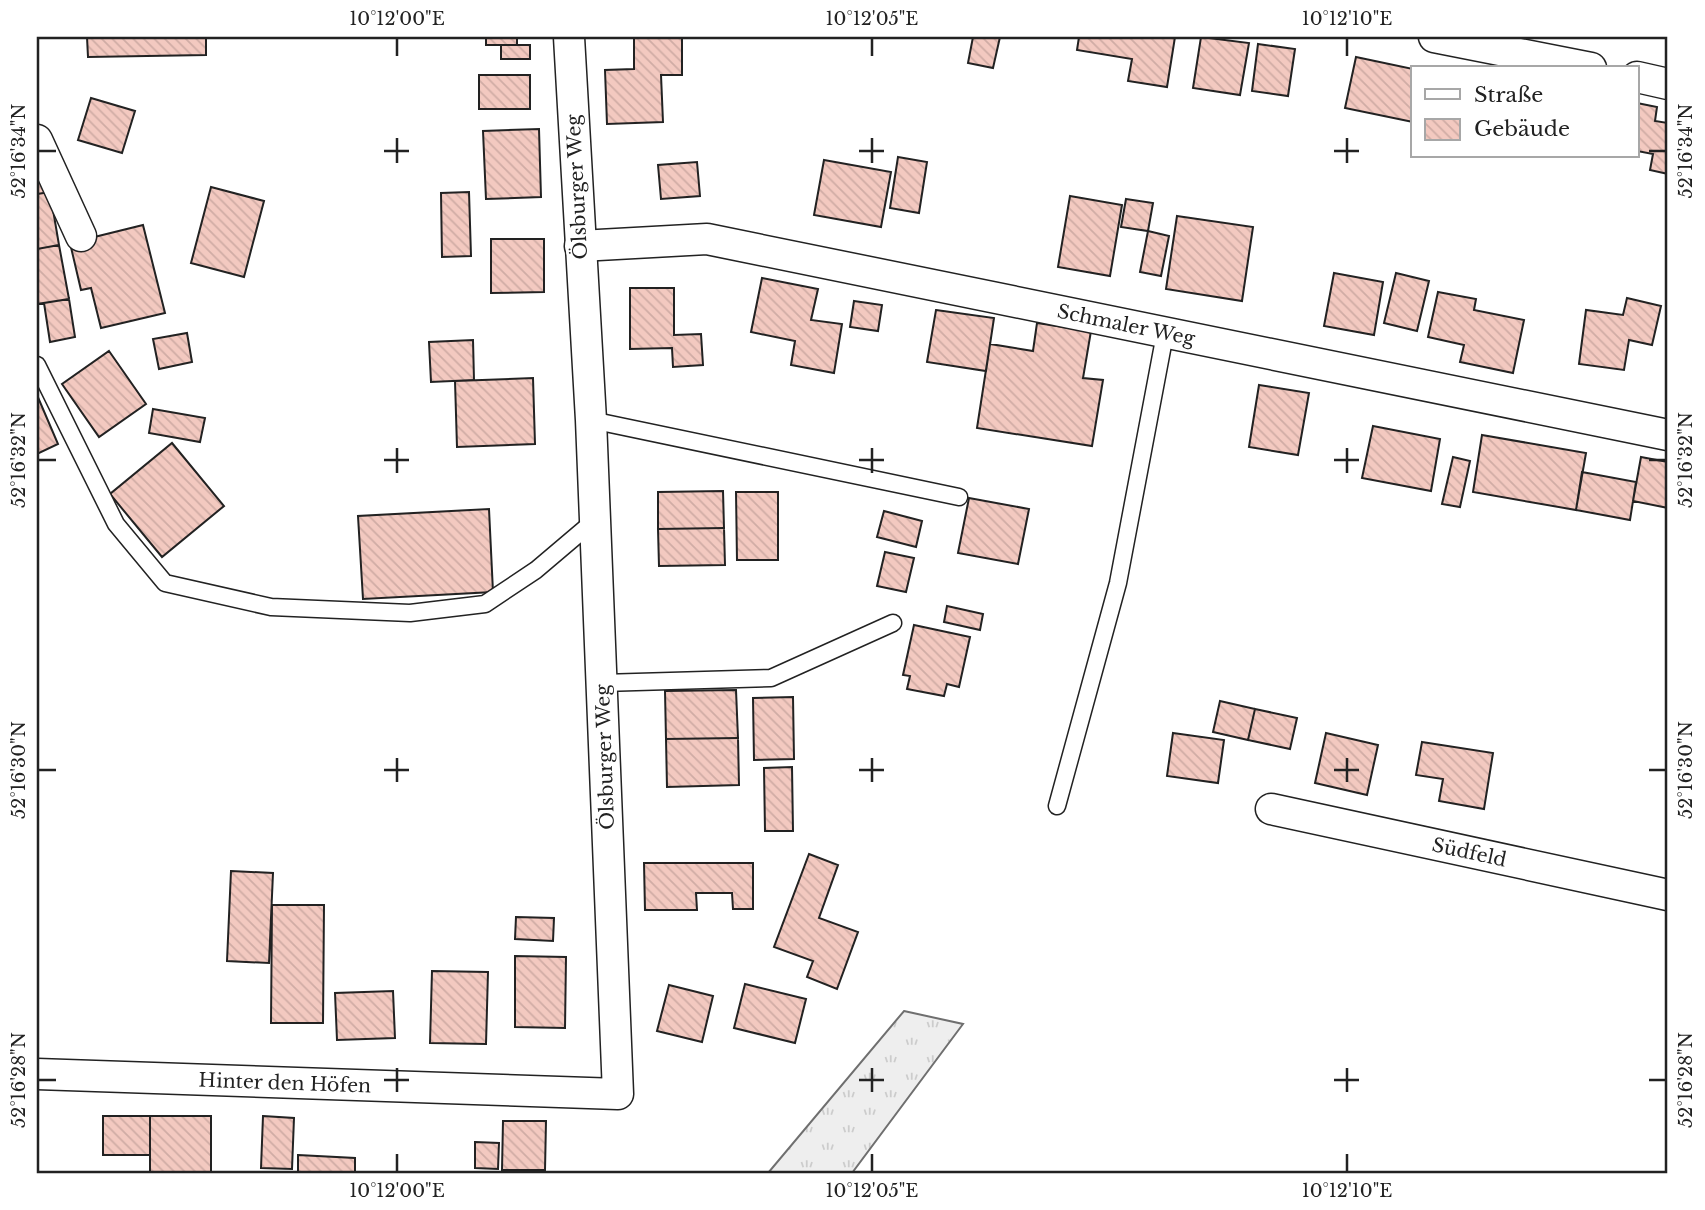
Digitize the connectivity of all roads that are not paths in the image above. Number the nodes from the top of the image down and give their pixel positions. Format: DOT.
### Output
graph roads {
  1 [pos="569,37"];
  2 [pos="1434,37"];
  3 [pos="1581,66"];
  4 [pos="1638,77"];
  5 [pos="1668,84"];
  6 [pos="37,140"];
  7 [pos="81,236"];
  8 [pos="580,246"];
  9 [pos="1165,334"];
  10 [pos="37,365"];
  11 [pos="591,421"];
  12 [pos="1668,435"];
  13 [pos="959,497"];
  14 [pos="595,520"];
  15 [pos="893,623"];
  16 [pos="603,683"];
  17 [pos="1057,806"];
  18 [pos="1271,808"];
  19 [pos="1668,895"];
  20 [pos="37,1074"];
  21 [pos="618,1094"];
  1 -- 8 [label="street, Ölsburger Weg"];
  2 -- 3 [label="street"];
  4 -- 5 [label="street"];
  6 -- 7 [label="street"];
  8 -- 9 [label="street, Schmaler Weg"];
  8 -- 11 [label="street, Ölsburger Weg"];
  9 -- 12 [label="street, Schmaler Weg"];
  9 -- 17 [label="lane"];
  10 -- 14 [label="lane"];
  11 -- 13 [label="lane"];
  11 -- 14 [label="street, Ölsburger Weg"];
  14 -- 16 [label="street, Ölsburger Weg"];
  15 -- 16 [label="lane"];
  16 -- 21 [label="street, Ölsburger Weg"];
  18 -- 19 [label="street, Südfeld"];
  20 -- 21 [label="street, Hinter den Höfen"];
}
